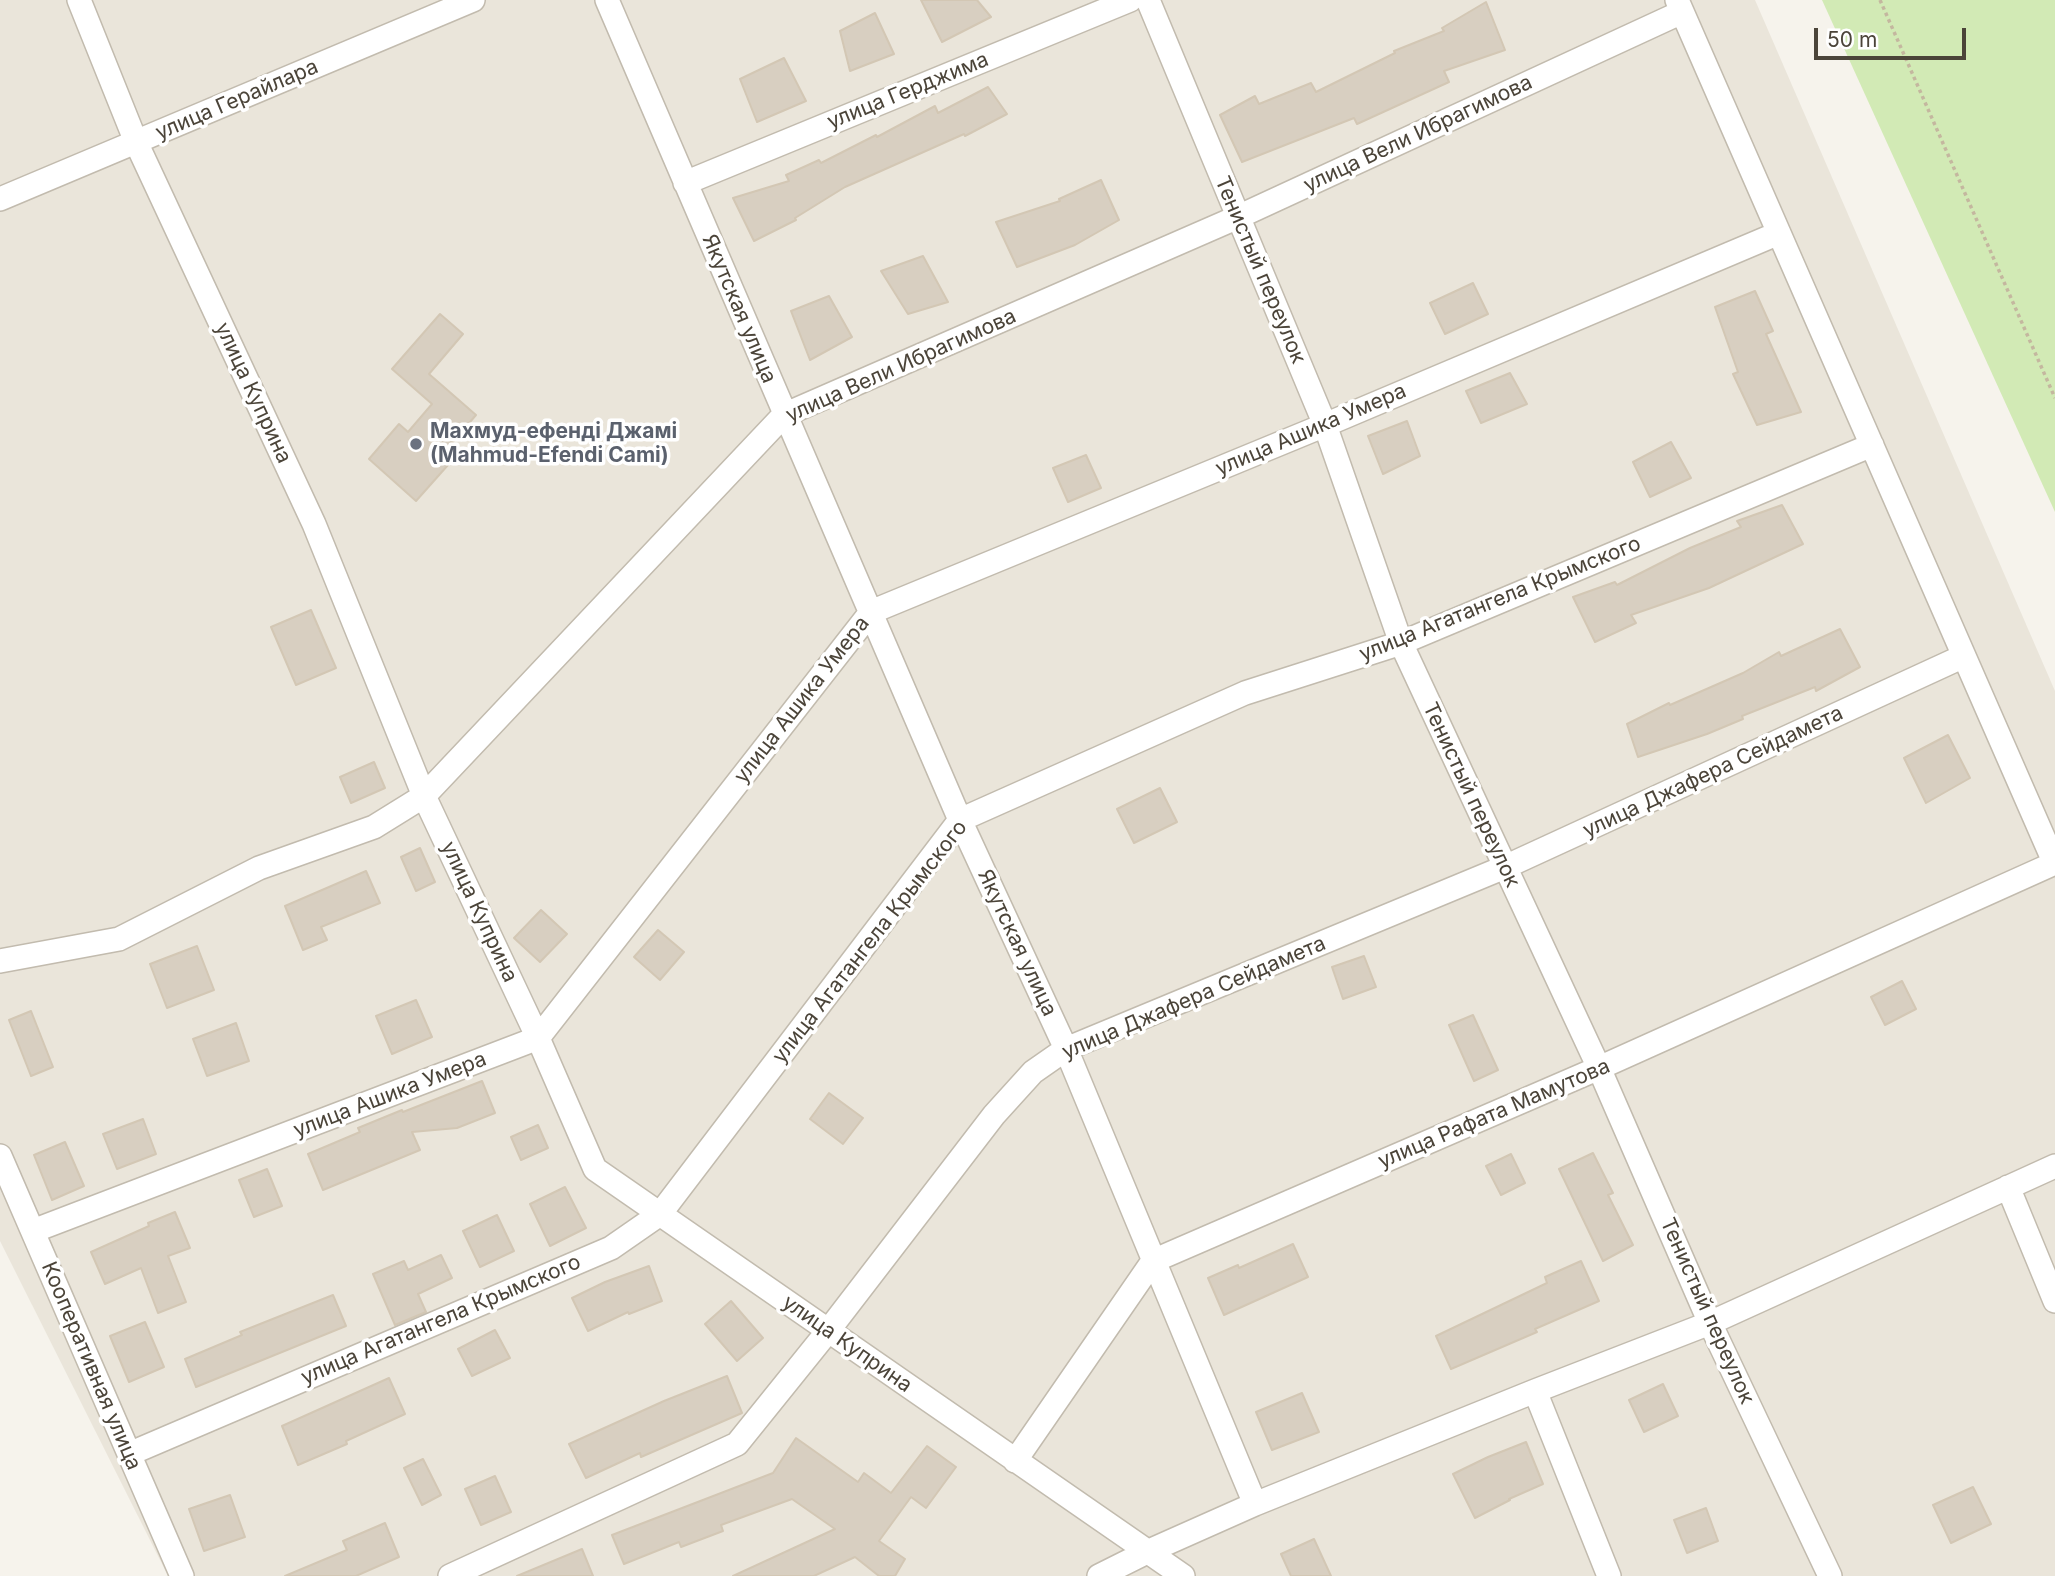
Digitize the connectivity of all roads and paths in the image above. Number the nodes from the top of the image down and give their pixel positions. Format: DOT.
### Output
graph roads {
  1 [pos="79,0"];
  2 [pos="473,0"];
  3 [pos="607,0"];
  4 [pos="1130,0"];
  5 [pos="1148,0"];
  6 [pos="1880,0"];
  7 [pos="1680,6"];
  8 [pos="136,142"];
  9 [pos="685,183"];
  10 [pos="0,199"];
  11 [pos="1238,217"];
  12 [pos="1779,233"];
  13 [pos="2055,397"];
  14 [pos="784,415"];
  15 [pos="1325,425"];
  16 [pos="1871,445"];
  17 [pos="870,612"];
  18 [pos="1401,643"];
  19 [pos="1964,656"];
  20 [pos="424,796"];
  21 [pos="961,820"];
  22 [pos="2055,864"];
  23 [pos="1505,867"];
  24 [pos="0,961"];
  25 [pos="538,1038"];
  26 [pos="1066,1049"];
  27 [pos="1599,1068"];
  28 [pos="0,1156"];
  29 [pos="2055,1166"];
  30 [pos="2008,1186"];
  31 [pos="660,1214"];
  32 [pos="33,1231"];
  33 [pos="1153,1261"];
  34 [pos="2055,1301"];
  35 [pos="1710,1323"];
  36 [pos="828,1331"];
  37 [pos="1535,1391"];
  38 [pos="129,1454"];
  39 [pos="1016,1461"];
  40 [pos="1255,1504"];
  41 [pos="1147,1552"];
  42 [pos="181,1576"];
  43 [pos="450,1576"];
  44 [pos="1099,1576"];
  45 [pos="1183,1576"];
  46 [pos="1609,1576"];
  47 [pos="1830,1576"];
  1 -- 8 [label="street, улица Куприна"];
  2 -- 8 [label="street, улица Герайлара"];
  3 -- 9 [label="street, Якутская улица"];
  4 -- 9 [label="street, улица Герджима"];
  5 -- 11 [label="street, Тенистый переулок"];
  6 -- 13 [label="path"];
  7 -- 11 [label="street, улица Вели Ибрагимова"];
  7 -- 12 [label="street"];
  8 -- 10 [label="street, улица Герайлара"];
  8 -- 20 [label="street, улица Куприна"];
  9 -- 14 [label="street, Якутская улица"];
  11 -- 14 [label="street, улица Вели Ибрагимова"];
  11 -- 15 [label="street, Тенистый переулок"];
  12 -- 15 [label="street, улица Ашика Умера"];
  12 -- 16 [label="street"];
  14 -- 17 [label="street, Якутская улица"];
  14 -- 20 [label="street, улица Вели Ибрагимова"];
  15 -- 17 [label="street, улица Ашика Умера"];
  15 -- 18 [label="street, Тенистый переулок"];
  16 -- 18 [label="street, улица Агатангела Крымского"];
  16 -- 19 [label="street"];
  17 -- 21 [label="street, Якутская улица"];
  17 -- 25 [label="street, улица Ашика Умера"];
  18 -- 21 [label="street, улица Агатангела Крымского"];
  18 -- 23 [label="street, Тенистый переулок"];
  19 -- 22 [label="street"];
  19 -- 23 [label="street, улица Джафера Сейдамета"];
  20 -- 24 [label="street, улица Вели Ибрагимова"];
  20 -- 25 [label="street, улица Куприна"];
  21 -- 26 [label="street, Якутская улица"];
  21 -- 31 [label="street, улица Агатангела Крымского"];
  22 -- 27 [label="street, улица Рафата Мамутова"];
  23 -- 26 [label="street, улица Джафера Сейдамета"];
  23 -- 27 [label="street, Тенистый переулок"];
  25 -- 31 [label="street, улица Куприна"];
  25 -- 32 [label="street, улица Ашика Умера"];
  26 -- 33 [label="street, Якутская улица"];
  26 -- 36 [label="street, улица Джафера Сейдамета"];
  27 -- 33 [label="street, улица Рафата Мамутова"];
  27 -- 35 [label="street, Тенистый переулок"];
  28 -- 32 [label="street, Кооперативная улица"];
  29 -- 30 [label="street"];
  30 -- 34 [label="street"];
  30 -- 35 [label="street"];
  31 -- 36 [label="street, улица Куприна"];
  31 -- 38 [label="street, улица Агатангела Крымского"];
  32 -- 38 [label="street, Кооперативная улица"];
  33 -- 39 [label="street"];
  33 -- 40 [label="street, Якутская улица"];
  35 -- 37 [label="street"];
  35 -- 47 [label="street, Тенистый переулок"];
  36 -- 39 [label="street, улица Куприна"];
  36 -- 43 [label="street, улица Джафера Сейдамета"];
  37 -- 40 [label="street"];
  37 -- 46 [label="street"];
  38 -- 42 [label="street, Кооперативная улица"];
  39 -- 41 [label="street, улица Куприна"];
  40 -- 41 [label="street"];
  41 -- 44 [label="street"];
  41 -- 45 [label="street, улица Куприна"];
}
